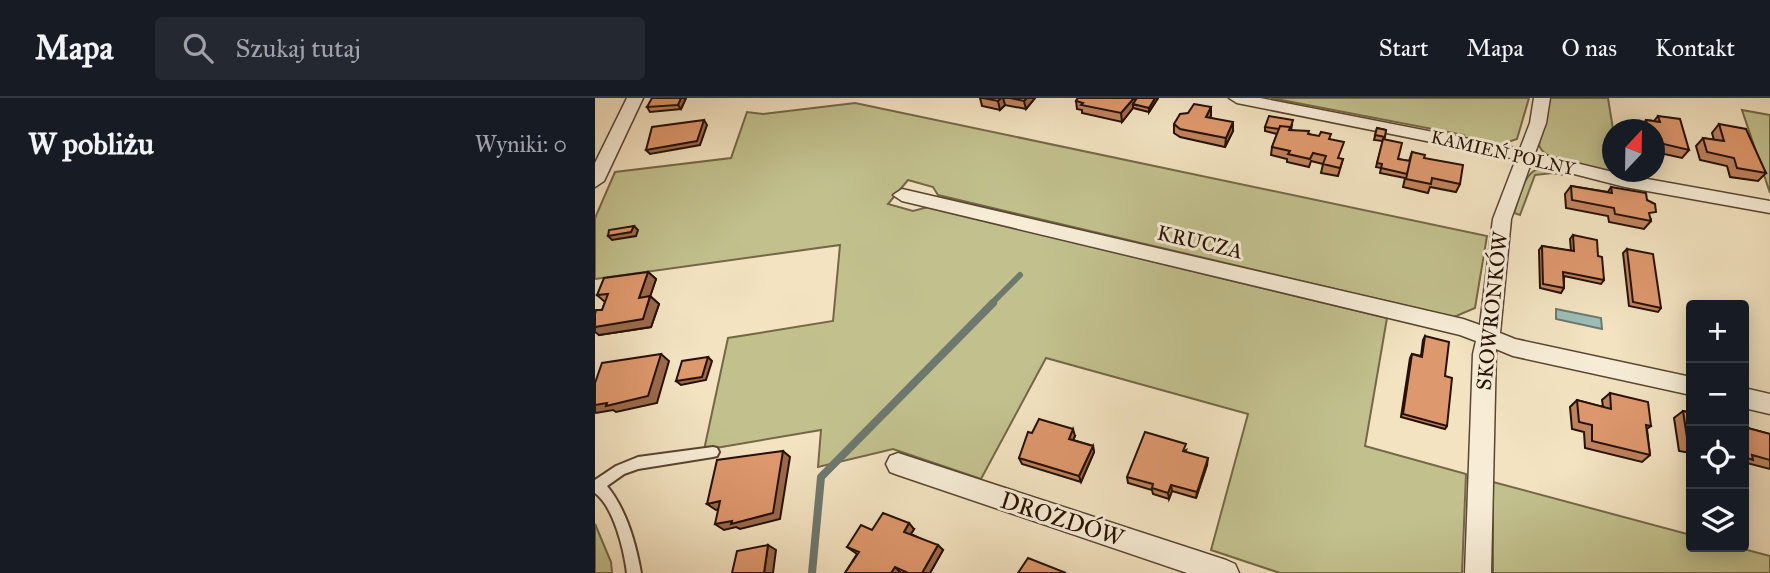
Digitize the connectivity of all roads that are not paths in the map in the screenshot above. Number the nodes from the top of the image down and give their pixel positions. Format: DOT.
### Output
graph roads {
  1 [pos="635,98"];
  2 [pos="1237,98"];
  3 [pos="1542,98"];
  4 [pos="1525,156"];
  5 [pos="595,181"];
  6 [pos="902,195"];
  7 [pos="1770,206"];
  8 [pos="1486,337"];
  9 [pos="1686,386"];
  10 [pos="1749,399"];
  11 [pos="1770,404"];
  12 [pos="713,452"];
  13 [pos="898,464"];
  14 [pos="597,487"];
  15 [pos="634,573"];
  16 [pos="1226,573"];
  17 [pos="1478,573"];
  1 -- 5 [label="street"];
  2 -- 4 [label="street, KAMIEŃ POLNY"];
  3 -- 4 [label="street, SKOWRONKÓW"];
  4 -- 7 [label="street, KAMIEŃ POLNY"];
  4 -- 8 [label="street, SKOWRONKÓW"];
  6 -- 8 [label="street, KRUCZA"];
  8 -- 9 [label="street, KRUCZA"];
  8 -- 17 [label="street, SKOWRONKÓW"];
  10 -- 11 [label="street"];
  12 -- 14 [label="lane"];
  13 -- 16 [label="street, DROZDÓW"];
  14 -- 15 [label="lane"];
}
